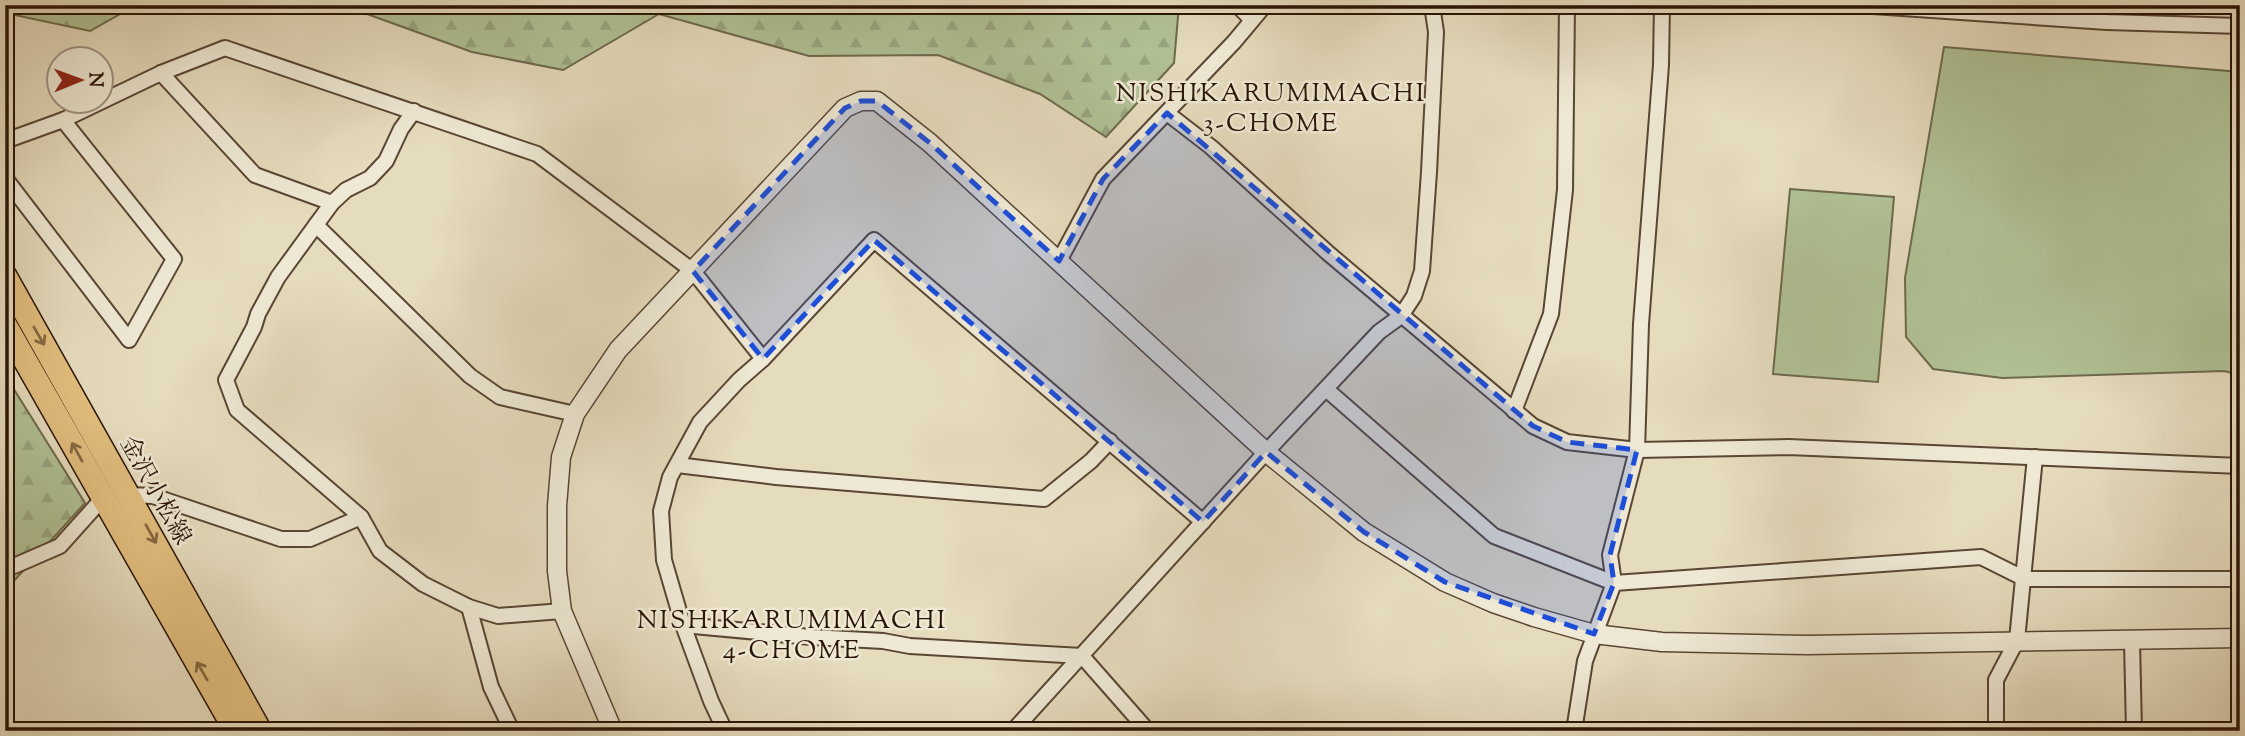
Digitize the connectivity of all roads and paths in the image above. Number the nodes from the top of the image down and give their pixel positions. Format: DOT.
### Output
graph roads {
  1 [pos="1237,5"];
  2 [pos="1265,5"];
  3 [pos="1432,5"];
  4 [pos="1567,5"];
  5 [pos="1662,5"];
  6 [pos="1858,5"];
  7 [pos="1992,9"];
  8 [pos="1251,19"];
  9 [pos="2240,26"];
  10 [pos="161,73"];
  11 [pos="414,111"];
  12 [pos="1167,113"];
  13 [pos="63,120"];
  14 [pos="5,141"];
  15 [pos="5,178"];
  16 [pos="332,203"];
  17 [pos="316,225"];
  18 [pos="1059,261"];
  19 [pos="693,271"];
  20 [pos="5,276"];
  21 [pos="1401,316"];
  22 [pos="5,325"];
  23 [pos="763,359"];
  24 [pos="1326,389"];
  25 [pos="1514,411"];
  26 [pos="575,414"];
  27 [pos="1110,441"];
  28 [pos="1637,450"];
  29 [pos="1266,453"];
  30 [pos="2035,457"];
  31 [pos="677,465"];
  32 [pos="2240,466"];
  33 [pos="129,495"];
  34 [pos="103,498"];
  35 [pos="362,517"];
  36 [pos="1203,522"];
  37 [pos="5,566"];
  38 [pos="2025,579"];
  39 [pos="2240,579"];
  40 [pos="1614,583"];
  41 [pos="469,607"];
  42 [pos="562,611"];
  43 [pos="683,625"];
  44 [pos="1594,634"];
  45 [pos="2240,638"];
  46 [pos="2017,640"];
  47 [pos="2132,641"];
  48 [pos="1082,656"];
  49 [pos="236,731"];
  50 [pos="260,731"];
  51 [pos="512,731"];
  52 [pos="613,731"];
  53 [pos="725,731"];
  54 [pos="1013,731"];
  55 [pos="1148,731"];
  56 [pos="1574,731"];
  57 [pos="1996,731"];
  58 [pos="2134,731"];
  1 -- 8 [label="street"];
  2 -- 8 [label="street"];
  3 -- 21 [label="street"];
  4 -- 25 [label="street"];
  5 -- 28 [label="street"];
  6 -- 7 [label="street"];
  7 -- 9 [label="street"];
  8 -- 12 [label="street"];
  10 -- 11 [label="street"];
  10 -- 13 [label="street"];
  10 -- 16 [label="street"];
  11 -- 16 [label="street"];
  11 -- 19 [label="street"];
  12 -- 18 [label="street"];
  12 -- 21 [label="street"];
  13 -- 14 [label="street"];
  13 -- 15 [label="street"];
  16 -- 17 [label="street"];
  17 -- 26 [label="street"];
  17 -- 35 [label="street"];
  18 -- 19 [label="street"];
  18 -- 29 [label="street"];
  19 -- 23 [label="street"];
  19 -- 26 [label="street"];
  20 -- 33 [label="main road, 金沢小松線, one-way"];
  21 -- 24 [label="street"];
  21 -- 25 [label="street"];
  34 -- 22 [label="main road, 金沢小松線, one-way"];
  23 -- 27 [label="street"];
  23 -- 31 [label="street"];
  24 -- 29 [label="street"];
  24 -- 40 [label="street"];
  25 -- 28 [label="street"];
  26 -- 42 [label="street"];
  27 -- 31 [label="street"];
  27 -- 36 [label="street"];
  28 -- 30 [label="street"];
  28 -- 40 [label="street"];
  29 -- 36 [label="street"];
  29 -- 44 [label="street"];
  30 -- 32 [label="street"];
  30 -- 38 [label="street"];
  31 -- 43 [label="street"];
  33 -- 35 [label="street"];
  33 -- 50 [label="main road, 金沢小松線, one-way"];
  34 -- 37 [label="street"];
  49 -- 34 [label="main road, 金沢小松線, one-way"];
  35 -- 41 [label="street"];
  36 -- 48 [label="street"];
  38 -- 39 [label="street"];
  38 -- 40 [label="street"];
  38 -- 46 [label="street"];
  40 -- 44 [label="street"];
  41 -- 42 [label="street"];
  41 -- 51 [label="street"];
  42 -- 52 [label="street"];
  43 -- 48 [label="street"];
  43 -- 53 [label="street"];
  44 -- 46 [label="street"];
  44 -- 56 [label="street"];
  45 -- 47 [label="street"];
  46 -- 47 [label="street"];
  46 -- 57 [label="street"];
  47 -- 58 [label="street"];
  48 -- 54 [label="street"];
  48 -- 55 [label="street"];
}
